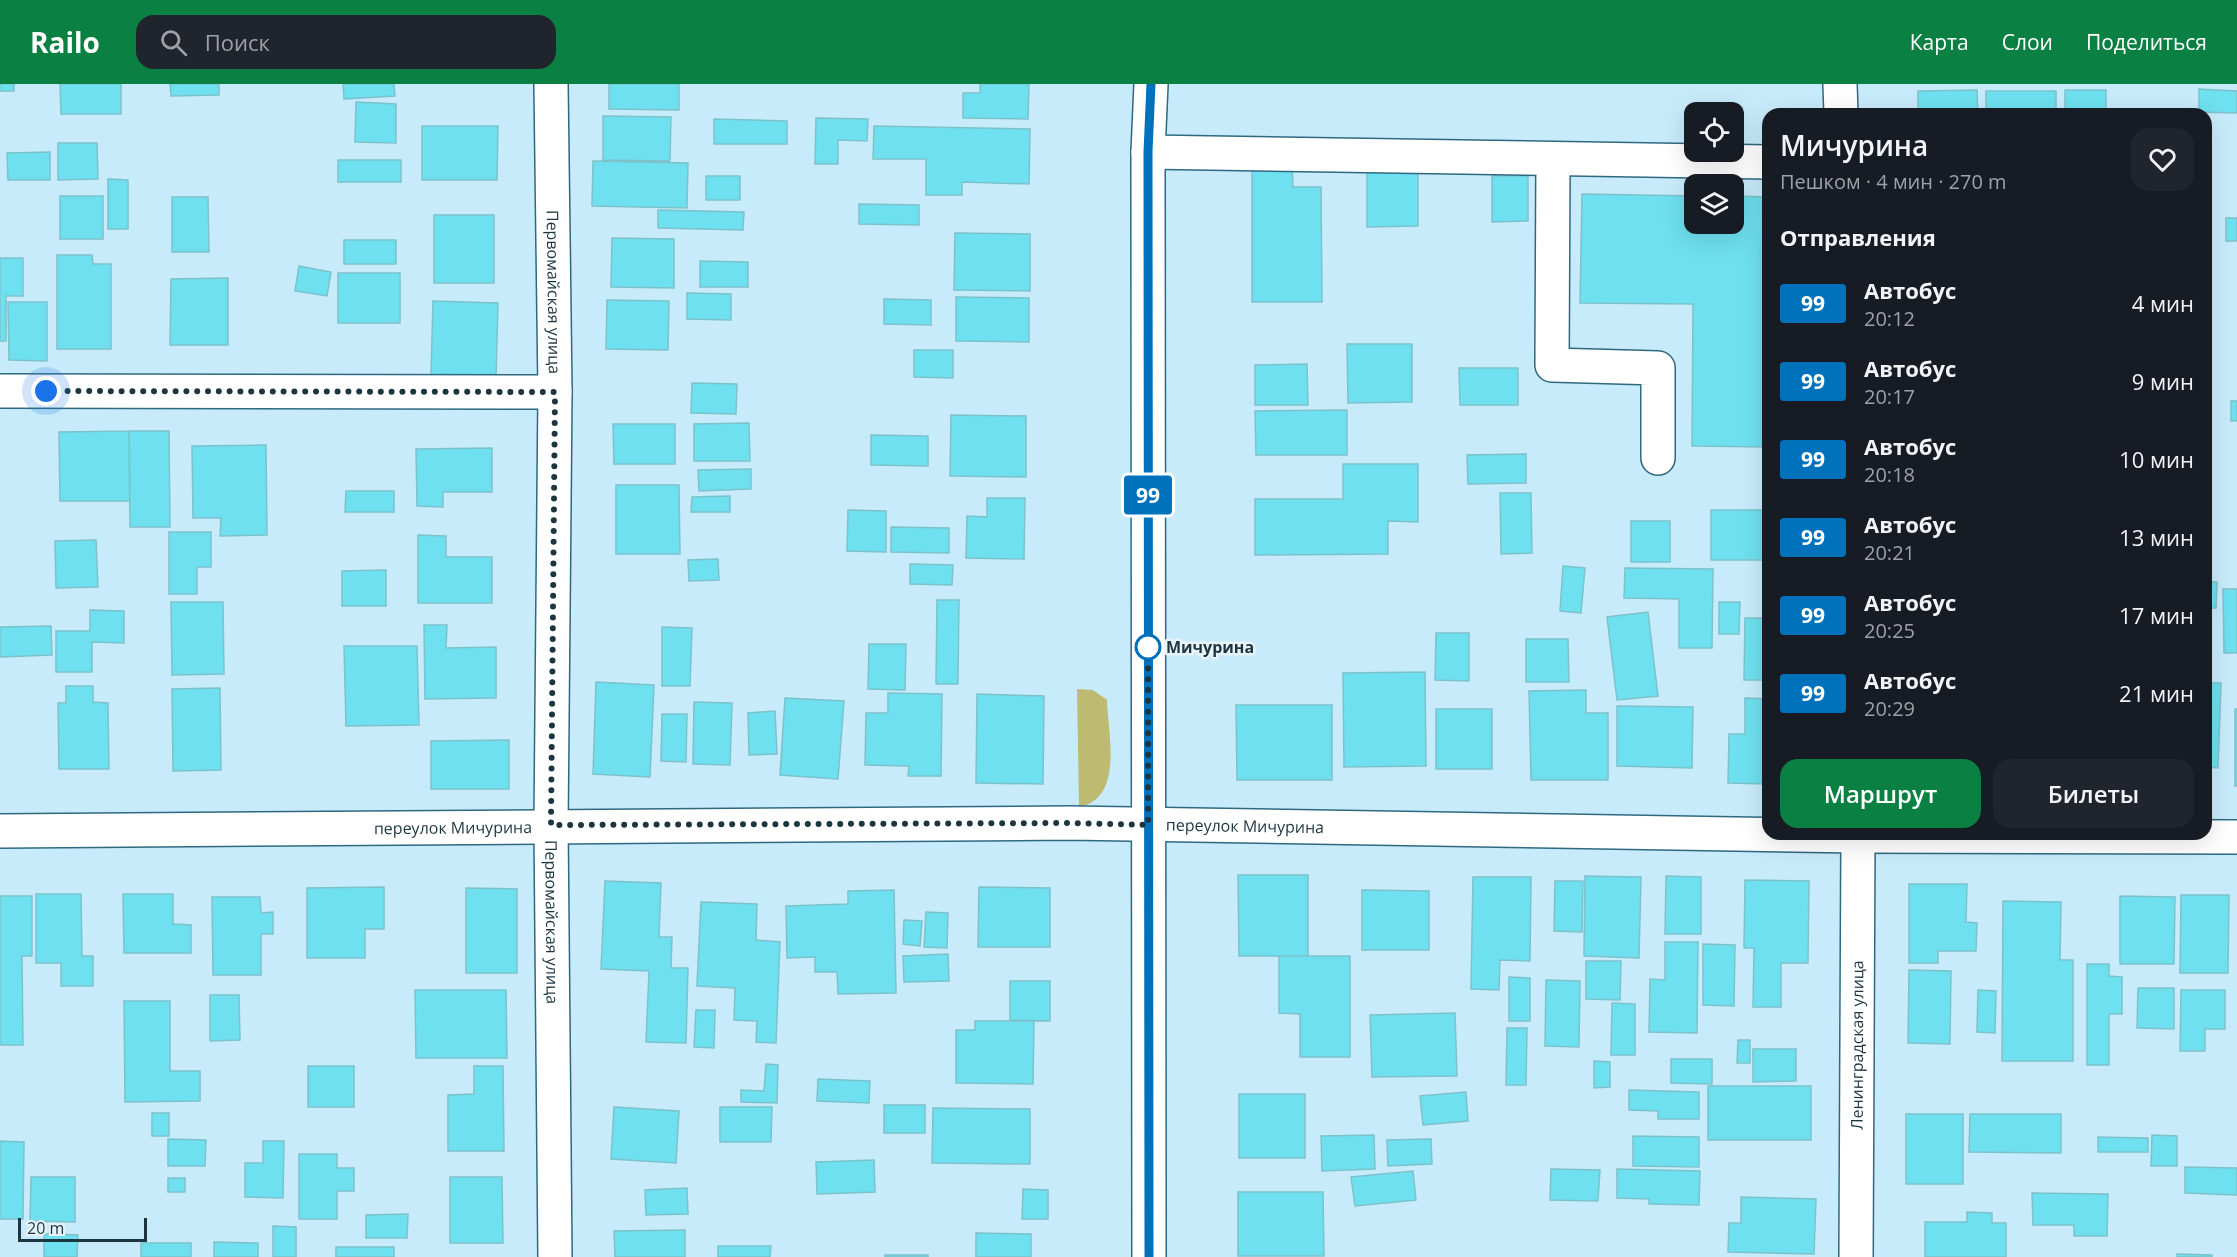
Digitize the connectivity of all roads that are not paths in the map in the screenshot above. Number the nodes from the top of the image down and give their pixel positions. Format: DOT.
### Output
graph roads {
  1 [pos="551,84"];
  2 [pos="1151,84"];
  3 [pos="1840,84"];
  4 [pos="1841,108"];
  5 [pos="1148,152"];
  6 [pos="1553,159"];
  7 [pos="1762,162"];
  8 [pos="0,391"];
  9 [pos="555,392"];
  10 [pos="1658,458"];
  11 [pos="551,825"];
  12 [pos="1148,825"];
  13 [pos="0,831"];
  14 [pos="1762,834"];
  15 [pos="2212,837"];
  16 [pos="2237,837"];
  17 [pos="1858,840"];
  18 [pos="555,1257"];
  19 [pos="1149,1257"];
  20 [pos="1856,1257"];
  1 -- 9 [label="street, Первомайская улица"];
  2 -- 5 [label="street"];
  3 -- 4 [label="street"];
  5 -- 6 [label="street"];
  5 -- 12 [label="street"];
  6 -- 7 [label="street"];
  6 -- 10 [label="street"];
  8 -- 9 [label="street"];
  9 -- 11 [label="street, Первомайская улица"];
  11 -- 12 [label="street, переулок Мичурина"];
  11 -- 13 [label="street, переулок Мичурина"];
  11 -- 18 [label="street, Первомайская улица"];
  12 -- 14 [label="street, переулок Мичурина"];
  12 -- 19 [label="street"];
  15 -- 16 [label="street, переулок Мичурина"];
  17 -- 20 [label="street, Ленинградская улица"];
}
